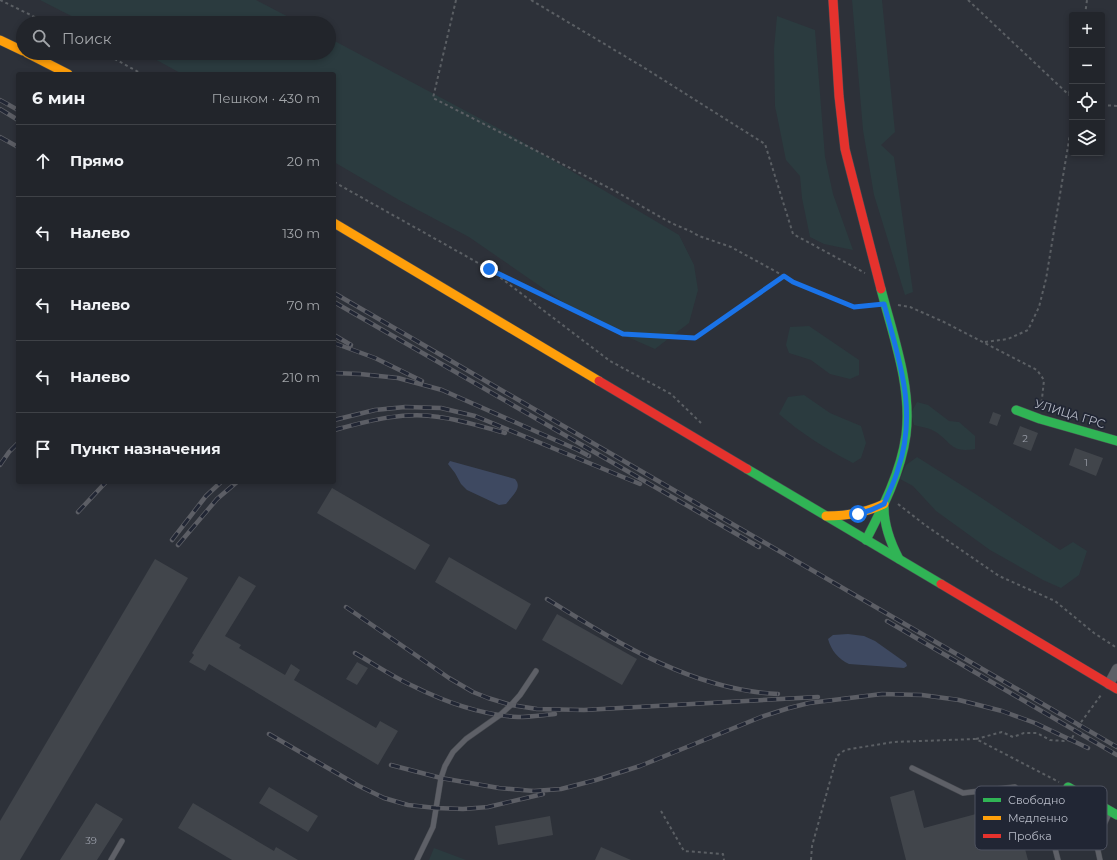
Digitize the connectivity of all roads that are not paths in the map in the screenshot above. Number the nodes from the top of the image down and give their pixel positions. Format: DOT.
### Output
graph roads {
  1 [pos="833,0"];
  2 [pos="0,40"];
  3 [pos="16,48"];
  4 [pos="41,60"];
  5 [pos="64,72"];
  6 [pos="336,224"];
  7 [pos="1016,410"];
  8 [pos="1117,441"];
  9 [pos="886,500"];
  10 [pos="826,516"];
  11 [pos="866,540"];
  12 [pos="899,559"];
  13 [pos="1117,669"];
  14 [pos="536,671"];
  15 [pos="1113,686"];
  16 [pos="912,768"];
  17 [pos="975,792"];
  18 [pos="1114,813"];
  19 [pos="1107,824"];
  20 [pos="122,841"];
  21 [pos="1055,850"];
  22 [pos="1098,850"];
  23 [pos="111,860"];
  24 [pos="417,860"];
  25 [pos="1058,860"];
  26 [pos="1100,860"];
  1 -- 9 [label="main road"];
  2 -- 3 [label="main road"];
  4 -- 5 [label="main road"];
  6 -- 10 [label="main road"];
  7 -- 8 [label="main road, УЛИЦА ГРС"];
  9 -- 10 [label="main road"];
  9 -- 11 [label="main road"];
  9 -- 12 [label="main road"];
  10 -- 11 [label="main road"];
  11 -- 12 [label="main road"];
  12 -- 15 [label="main road"];
  13 -- 15 [label="street"];
  14 -- 24 [label="lane"];
  16 -- 17 [label="lane"];
  18 -- 19 [label="lane"];
  20 -- 23 [label="lane"];
  21 -- 25 [label="lane"];
  22 -- 26 [label="lane"];
}
